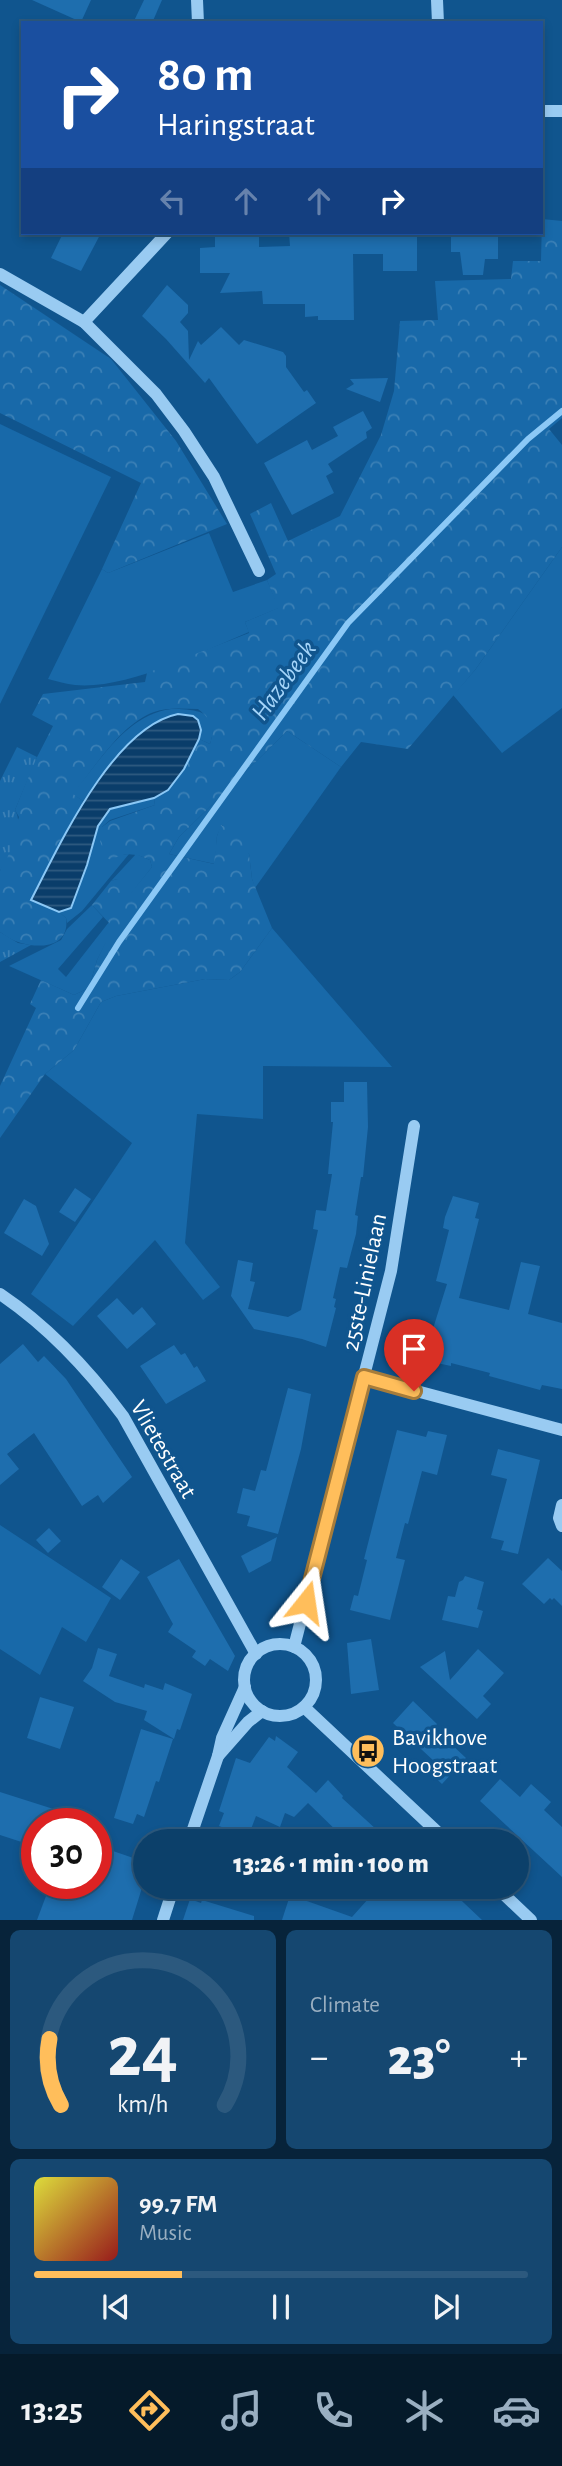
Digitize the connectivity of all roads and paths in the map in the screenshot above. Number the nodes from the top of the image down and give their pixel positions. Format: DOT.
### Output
graph roads {
  1 [pos="197,0"];
  2 [pos="436,0"];
  3 [pos="198,21"];
  4 [pos="438,21"];
  5 [pos="543,111"];
  6 [pos="562,111"];
  7 [pos="165,235"];
  8 [pos="0,274"];
  9 [pos="84,322"];
  10 [pos="259,572"];
  11 [pos="414,1126"];
  12 [pos="0,1294"];
  13 [pos="364,1377"];
  14 [pos="562,1430"];
  15 [pos="562,1505"];
  16 [pos="562,1526"];
  17 [pos="294,1647"];
  18 [pos="256,1654"];
  19 [pos="245,1687"];
  20 [pos="304,1707"];
  21 [pos="262,1711"];
  22 [pos="218,1756"];
  23 [pos="193,1829"];
  24 [pos="434,1829"];
  25 [pos="170,1899"];
  26 [pos="509,1899"];
  27 [pos="163,1920"];
  28 [pos="531,1920"];
  1 -- 3 [label="street"];
  2 -- 4 [label="street"];
  5 -- 6 [label="street"];
  7 -- 9 [label="street"];
  8 -- 9 [label="street"];
  9 -- 10 [label="street"];
  11 -- 13 [label="street, 25ste-Linielaan"];
  12 -- 18 [label="street, Vlietestraat"];
  13 -- 14 [label="street"];
  13 -- 17 [label="street, 25ste-Linielaan"];
  15 -- 16 [label="street"];
  17 -- 18 [label="street"];
  17 -- 20 [label="street"];
  18 -- 19 [label="street"];
  19 -- 21 [label="street"];
  19 -- 22 [label="street"];
  20 -- 21 [label="street"];
  20 -- 24 [label="street"];
  21 -- 22 [label="street"];
  22 -- 23 [label="street"];
  25 -- 27 [label="street"];
  26 -- 28 [label="street"];
}
